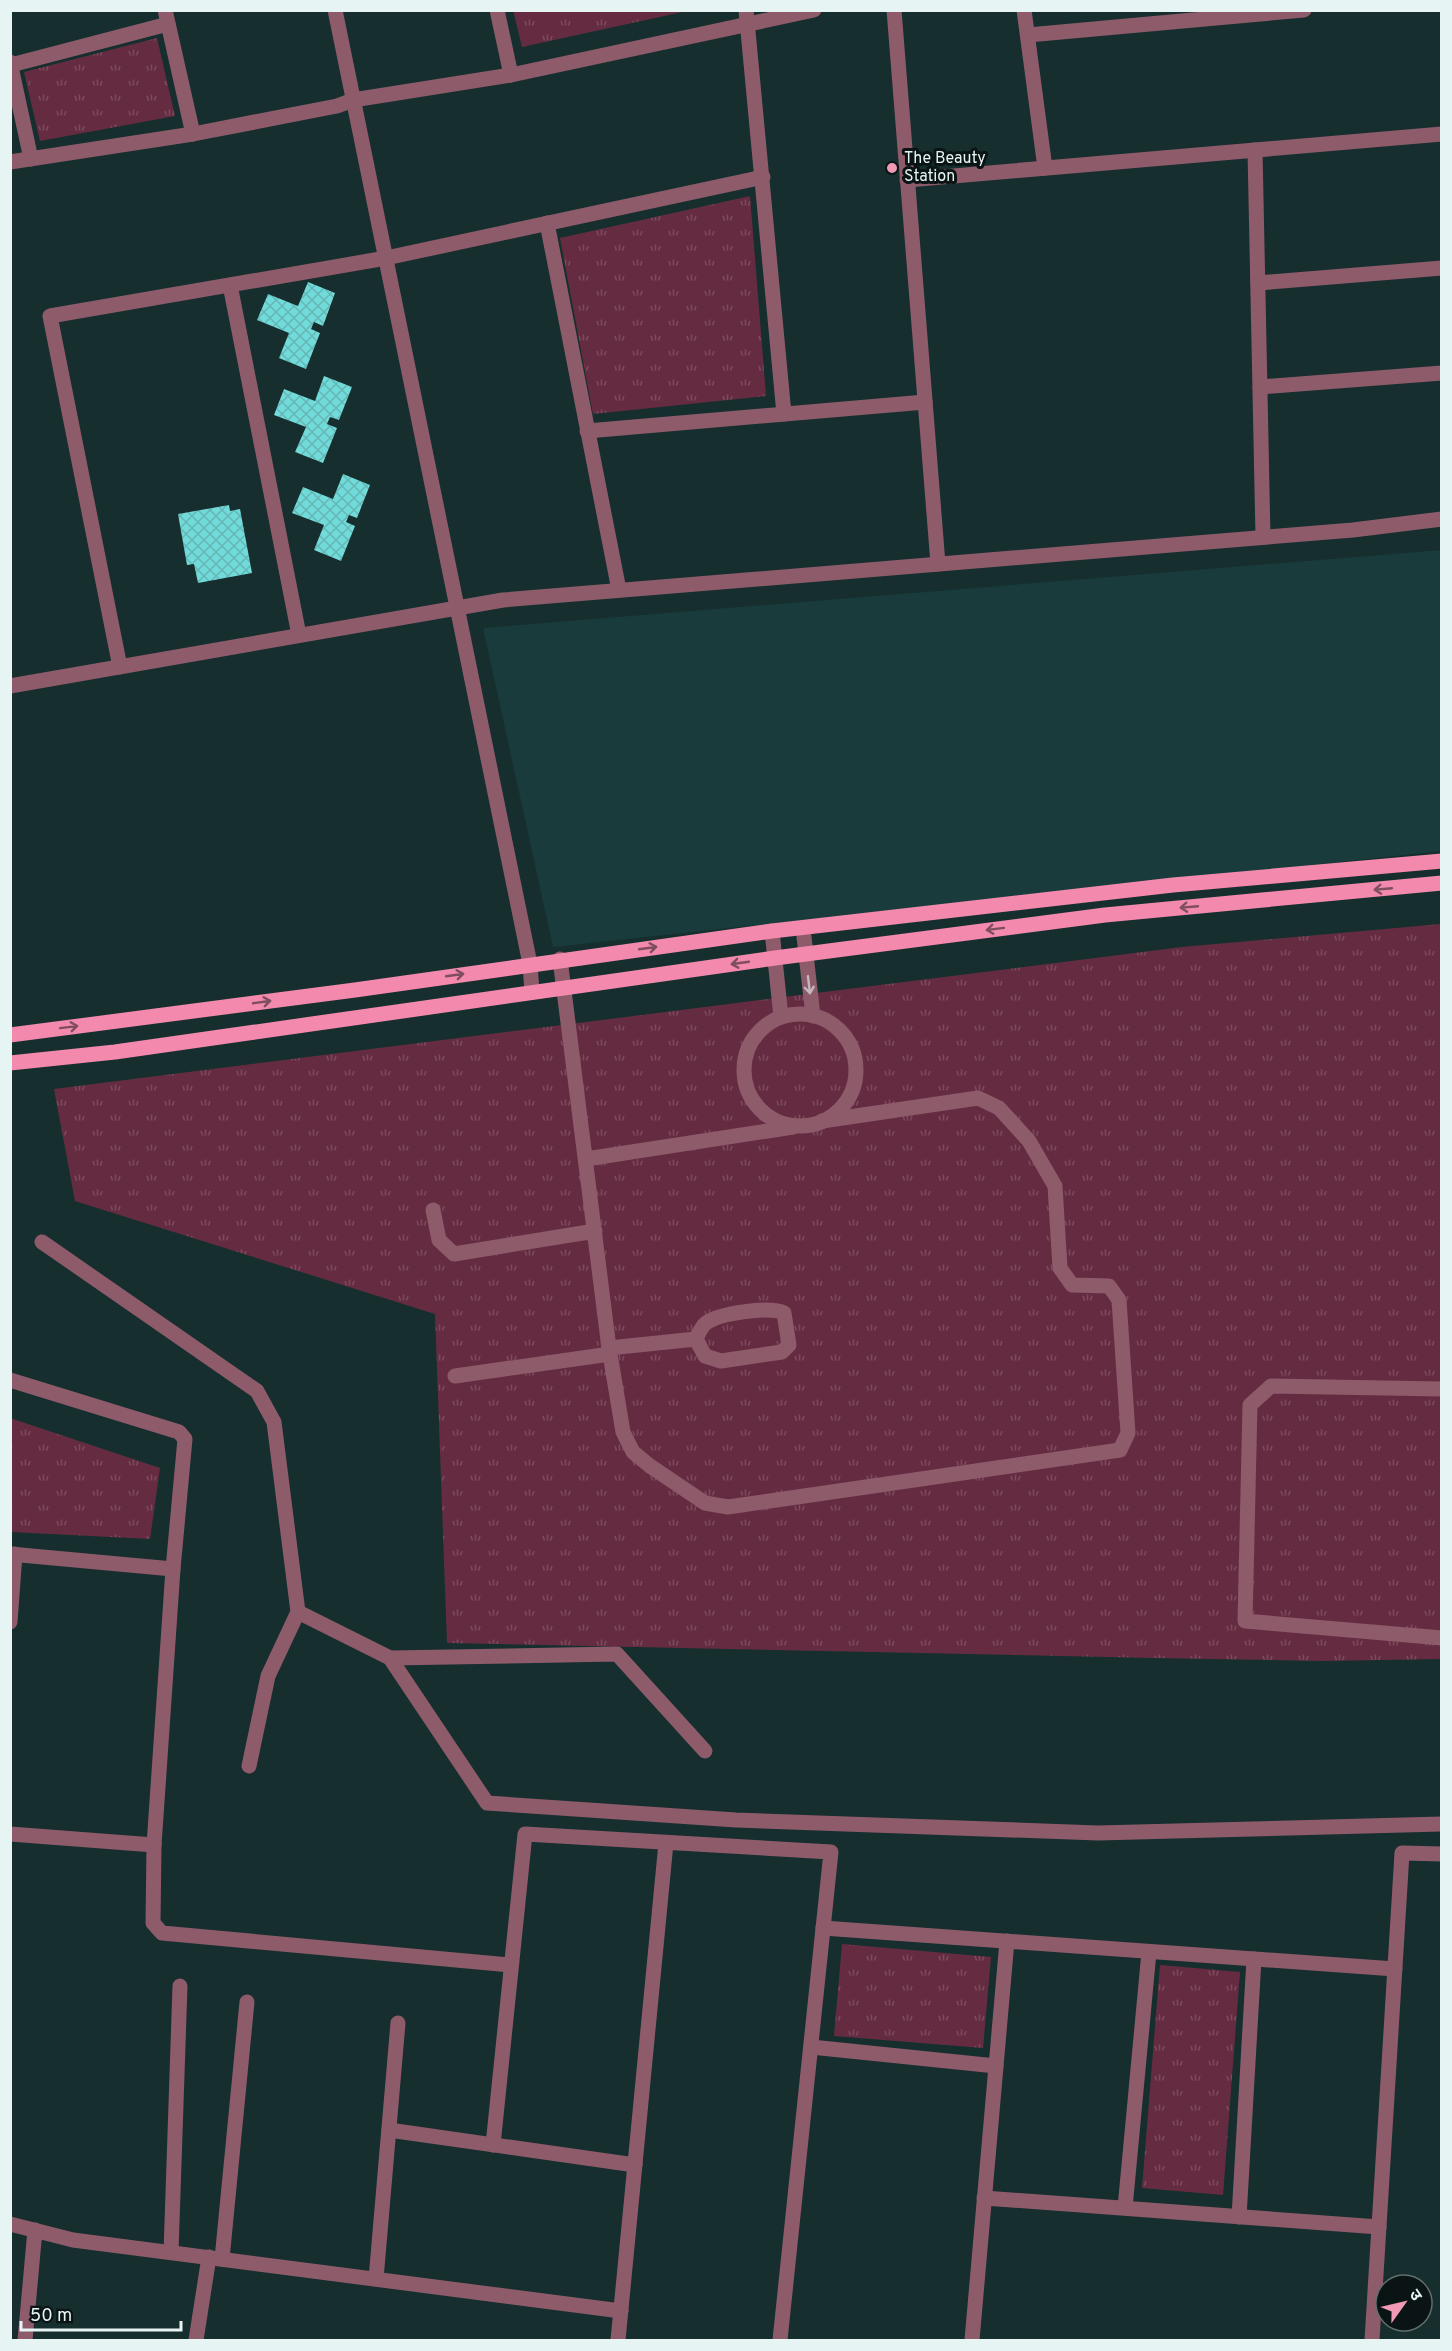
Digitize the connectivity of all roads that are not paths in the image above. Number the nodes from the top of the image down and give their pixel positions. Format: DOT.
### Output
graph roads {
  1 [pos="335,10"];
  2 [pos="497,10"];
  3 [pos="814,10"];
  4 [pos="894,10"];
  5 [pos="1024,10"];
  6 [pos="1305,10"];
  7 [pos="1196,15"];
  8 [pos="166,17"];
  9 [pos="748,17"];
  10 [pos="1028,35"];
  11 [pos="11,64"];
  12 [pos="511,75"];
  13 [pos="353,100"];
  14 [pos="193,134"];
  15 [pos="1442,134"];
  16 [pos="1255,150"];
  17 [pos="31,159"];
  18 [pos="10,162"];
  19 [pos="1045,168"];
  20 [pos="763,177"];
  21 [pos="907,180"];
  22 [pos="547,223"];
  23 [pos="386,258"];
  24 [pos="1442,268"];
  25 [pos="1258,283"];
  26 [pos="230,285"];
  27 [pos="1442,373"];
  28 [pos="1260,387"];
  29 [pos="925,402"];
  30 [pos="784,414"];
  31 [pos="587,431"];
  32 [pos="1442,519"];
  33 [pos="1263,537"];
  34 [pos="938,564"];
  35 [pos="618,590"];
  36 [pos="457,608"];
  37 [pos="299,635"];
  38 [pos="120,667"];
  39 [pos="10,686"];
  40 [pos="1442,861"];
  41 [pos="1442,883"];
  42 [pos="803,928"];
  43 [pos="772,932"];
  44 [pos="806,954"];
  45 [pos="775,958"];
  46 [pos="560,959"];
  47 [pos="530,964"];
  48 [pos="563,988"];
  49 [pos="532,992"];
  50 [pos="813,1016"];
  51 [pos="781,1017"];
  52 [pos="10,1035"];
  53 [pos="10,1063"];
  54 [pos="822,1121"];
  55 [pos="803,1126"];
  56 [pos="586,1159"];
  57 [pos="433,1210"];
  58 [pos="595,1231"];
  59 [pos="42,1242"];
  60 [pos="696,1339"];
  61 [pos="609,1351"];
  62 [pos="455,1377"];
  63 [pos="10,1380"];
  64 [pos="1442,1389"];
  65 [pos="13,1554"];
  66 [pos="173,1569"];
  67 [pos="298,1612"];
  68 [pos="10,1622"];
  69 [pos="1442,1638"];
  70 [pos="390,1658"];
  71 [pos="705,1751"];
  72 [pos="249,1767"];
  73 [pos="1442,1824"];
  74 [pos="10,1834"];
  75 [pos="666,1843"];
  76 [pos="154,1845"];
  77 [pos="1442,1854"];
  78 [pos="823,1928"];
  79 [pos="1007,1941"];
  80 [pos="1149,1952"];
  81 [pos="1254,1959"];
  82 [pos="512,1965"];
  83 [pos="1395,1969"];
  84 [pos="180,1986"];
  85 [pos="247,2002"];
  86 [pos="398,2023"];
  87 [pos="810,2047"];
  88 [pos="996,2067"];
  89 [pos="389,2130"];
  90 [pos="493,2145"];
  91 [pos="634,2165"];
  92 [pos="984,2198"];
  93 [pos="1125,2208"];
  94 [pos="1239,2217"];
  95 [pos="10,2224"];
  96 [pos="1379,2227"];
  97 [pos="35,2230"];
  98 [pos="171,2252"];
  99 [pos="215,2258"];
  100 [pos="376,2279"];
  101 [pos="621,2311"];
  102 [pos="25,2340"];
  103 [pos="196,2340"];
  104 [pos="618,2340"];
  105 [pos="780,2340"];
  106 [pos="976,2340"];
  107 [pos="1372,2340"];
  1 -- 13 [label="street"];
  2 -- 12 [label="street"];
  3 -- 9 [label="street"];
  4 -- 21 [label="street"];
  5 -- 10 [label="street"];
  6 -- 7 [label="street"];
  7 -- 10 [label="street"];
  8 -- 11 [label="street"];
  8 -- 14 [label="street"];
  9 -- 12 [label="street"];
  9 -- 20 [label="street"];
  10 -- 19 [label="street"];
  11 -- 17 [label="street"];
  12 -- 13 [label="street"];
  13 -- 14 [label="street"];
  13 -- 23 [label="street"];
  14 -- 17 [label="street"];
  15 -- 16 [label="street"];
  16 -- 19 [label="street"];
  16 -- 25 [label="street"];
  17 -- 18 [label="street"];
  19 -- 21 [label="street"];
  20 -- 22 [label="street"];
  20 -- 30 [label="street"];
  21 -- 29 [label="street"];
  22 -- 23 [label="street"];
  22 -- 31 [label="street"];
  23 -- 26 [label="street"];
  23 -- 36 [label="street"];
  24 -- 25 [label="street"];
  25 -- 28 [label="street"];
  26 -- 37 [label="street"];
  26 -- 38 [label="street"];
  27 -- 28 [label="street"];
  28 -- 33 [label="street"];
  29 -- 30 [label="street"];
  29 -- 34 [label="street"];
  30 -- 31 [label="street"];
  31 -- 35 [label="street"];
  32 -- 33 [label="street"];
  33 -- 34 [label="street"];
  34 -- 35 [label="street"];
  35 -- 36 [label="street"];
  36 -- 37 [label="street"];
  36 -- 47 [label="street"];
  37 -- 38 [label="street"];
  38 -- 39 [label="street"];
  40 -- 42 [label="main road"];
  41 -- 44 [label="main road, one-way"];
  42 -- 43 [label="main road"];
  42 -- 44 [label="street"];
  43 -- 45 [label="street"];
  46 -- 43 [label="main road, one-way"];
  44 -- 45 [label="main road"];
  44 -- 50 [label="street, one-way"];
  45 -- 48 [label="main road, one-way"];
  45 -- 51 [label="street"];
  46 -- 47 [label="main road"];
  46 -- 48 [label="street"];
  47 -- 49 [label="street"];
  52 -- 47 [label="main road, one-way"];
  48 -- 49 [label="main road"];
  48 -- 56 [label="street"];
  49 -- 53 [label="main road"];
  50 -- 51 [label="street"];
  50 -- 54 [label="street"];
  51 -- 55 [label="street"];
  54 -- 55 [label="street"];
  54 -- 61 [label="street"];
  55 -- 56 [label="street"];
  56 -- 58 [label="street"];
  57 -- 58 [label="street"];
  58 -- 61 [label="street"];
  59 -- 67 [label="street"];
  60 -- 60 [label="street"];
  60 -- 61 [label="street"];
  61 -- 62 [label="street"];
  63 -- 66 [label="street"];
  64 -- 69 [label="street"];
  65 -- 66 [label="street"];
  65 -- 68 [label="street"];
  66 -- 76 [label="street"];
  67 -- 70 [label="street"];
  67 -- 72 [label="street"];
  70 -- 71 [label="street"];
  70 -- 73 [label="street"];
  74 -- 76 [label="street"];
  75 -- 78 [label="street"];
  75 -- 82 [label="street"];
  75 -- 91 [label="street"];
  76 -- 82 [label="street"];
  77 -- 83 [label="street"];
  78 -- 79 [label="street"];
  78 -- 87 [label="street"];
  79 -- 80 [label="street"];
  79 -- 88 [label="street"];
  80 -- 81 [label="street"];
  80 -- 93 [label="street"];
  81 -- 83 [label="street"];
  81 -- 94 [label="street"];
  82 -- 90 [label="street"];
  83 -- 96 [label="street"];
  84 -- 98 [label="street"];
  85 -- 99 [label="street"];
  86 -- 89 [label="street"];
  87 -- 88 [label="street"];
  87 -- 105 [label="street"];
  88 -- 92 [label="street"];
  89 -- 90 [label="street"];
  89 -- 100 [label="street"];
  90 -- 91 [label="street"];
  91 -- 101 [label="street"];
  92 -- 93 [label="street"];
  92 -- 106 [label="street"];
  93 -- 94 [label="street"];
  94 -- 96 [label="street"];
  95 -- 97 [label="street"];
  96 -- 107 [label="street"];
  97 -- 98 [label="street"];
  97 -- 102 [label="street"];
  98 -- 99 [label="street"];
  99 -- 100 [label="street"];
  99 -- 103 [label="street"];
  100 -- 101 [label="street"];
  101 -- 104 [label="street"];
}
